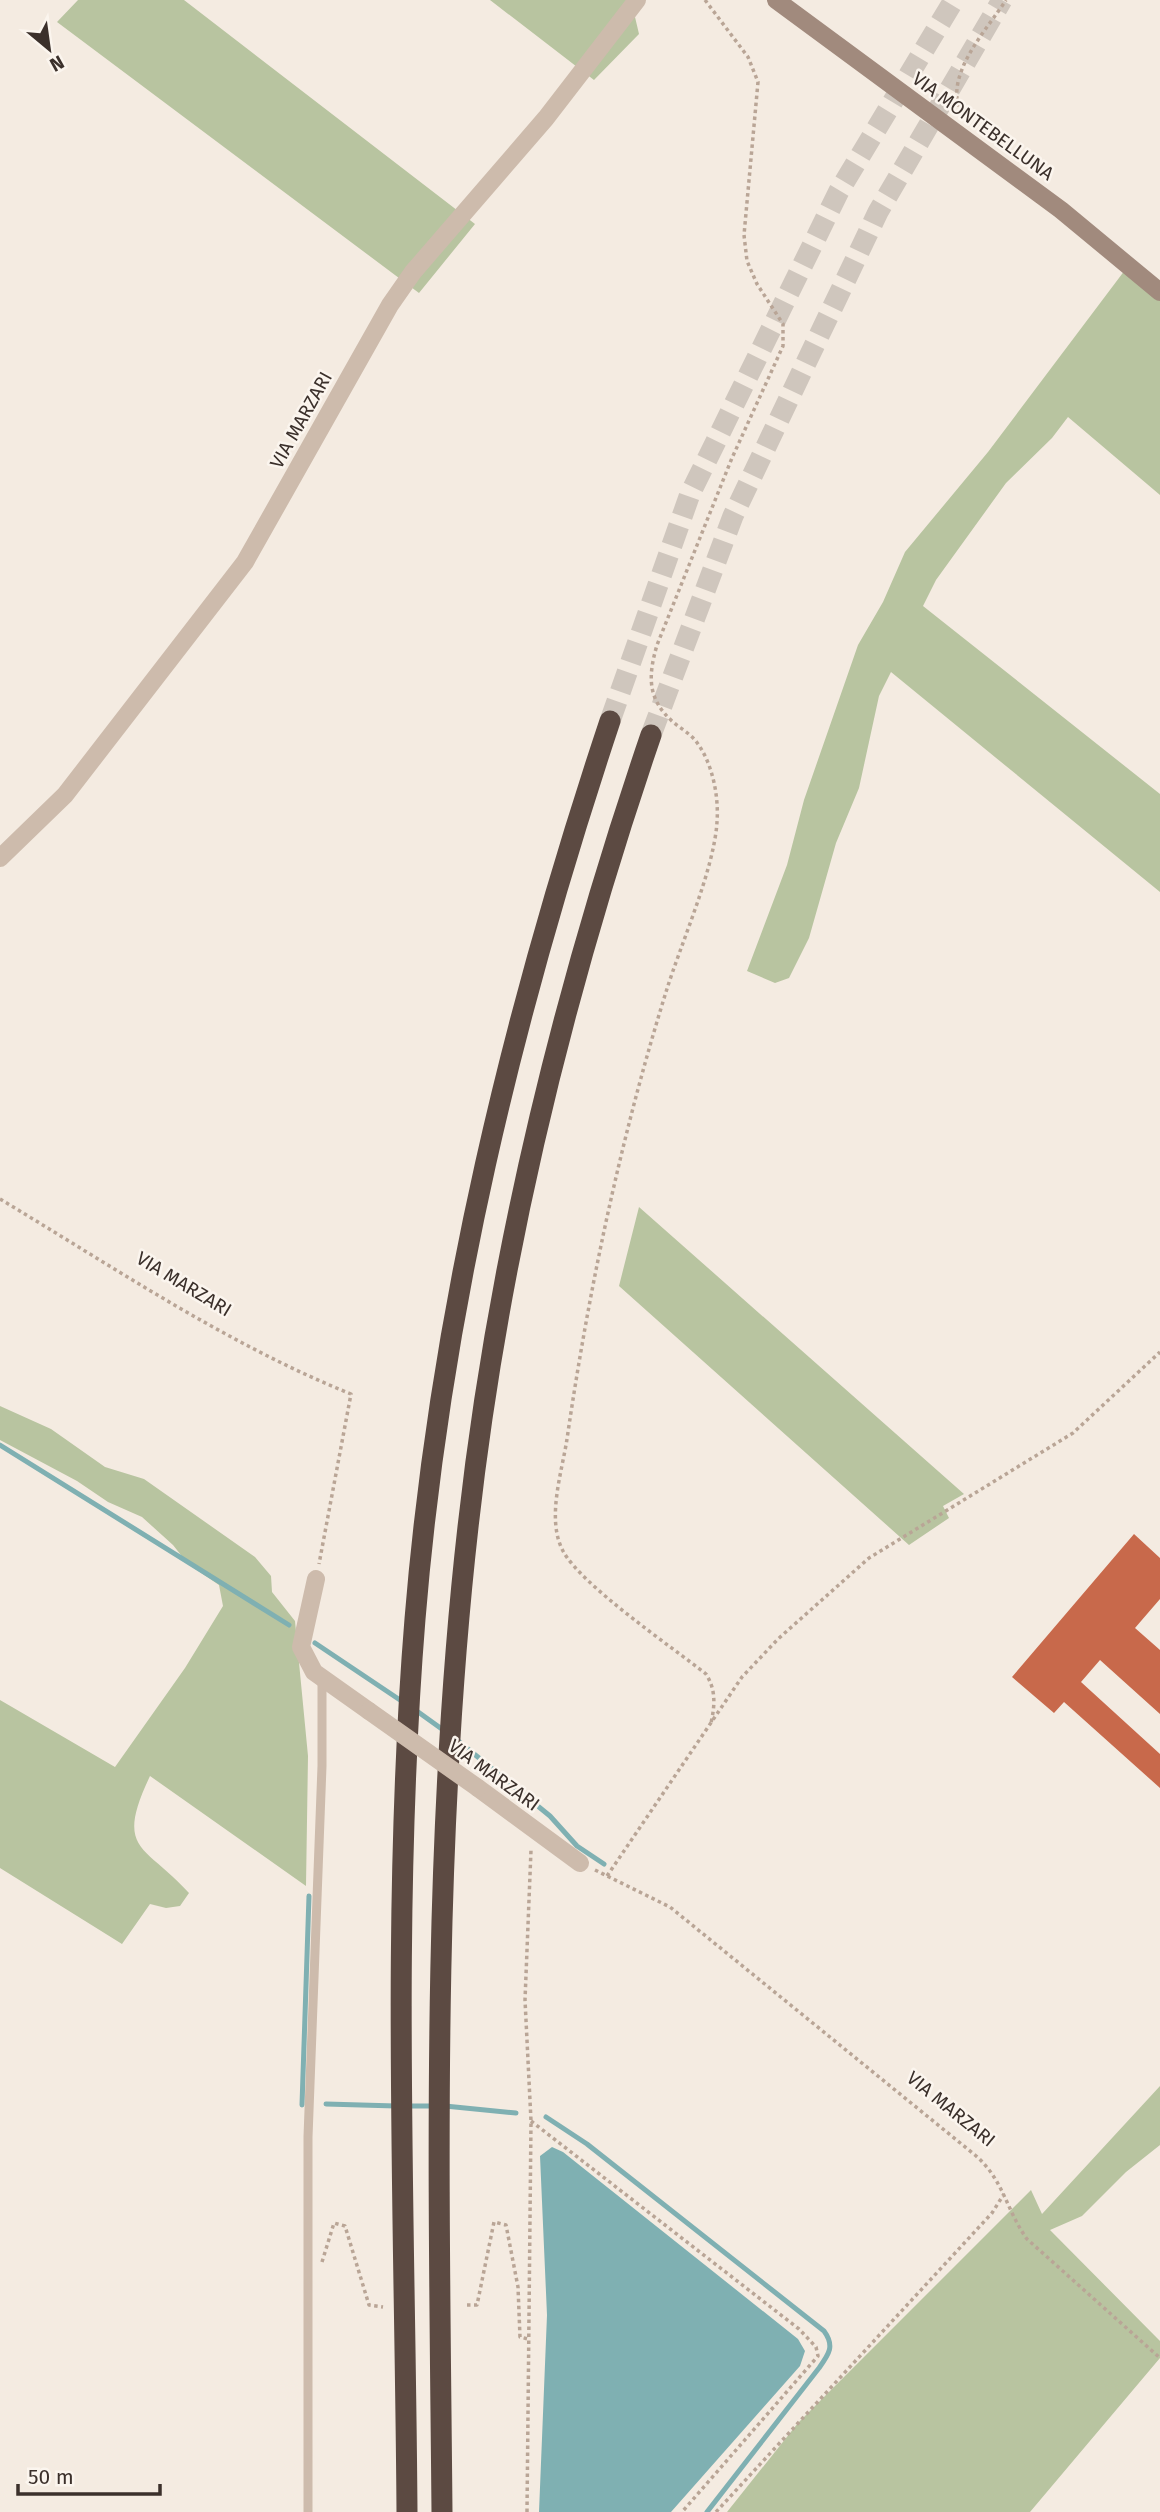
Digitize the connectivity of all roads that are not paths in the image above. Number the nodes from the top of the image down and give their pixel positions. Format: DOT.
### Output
graph roads {
  1 [pos="637,0"];
  2 [pos="776,0"];
  3 [pos="1160,292"];
  4 [pos="610,721"];
  5 [pos="651,735"];
  6 [pos="0,858"];
  7 [pos="316,1580"];
  8 [pos="322,1678"];
  9 [pos="580,1863"];
  10 [pos="308,2512"];
  11 [pos="407,2512"];
  12 [pos="442,2512"];
  1 -- 6 [label="street, VIA MARZARI"];
  2 -- 3 [label="main road, VIA MONTEBELLUNA"];
  4 -- 11 [label="highway"];
  5 -- 12 [label="highway"];
  7 -- 8 [label="street, VIA MARZARI"];
  8 -- 9 [label="street, VIA MARZARI, bridge"];
  8 -- 10 [label="lane"];
}
